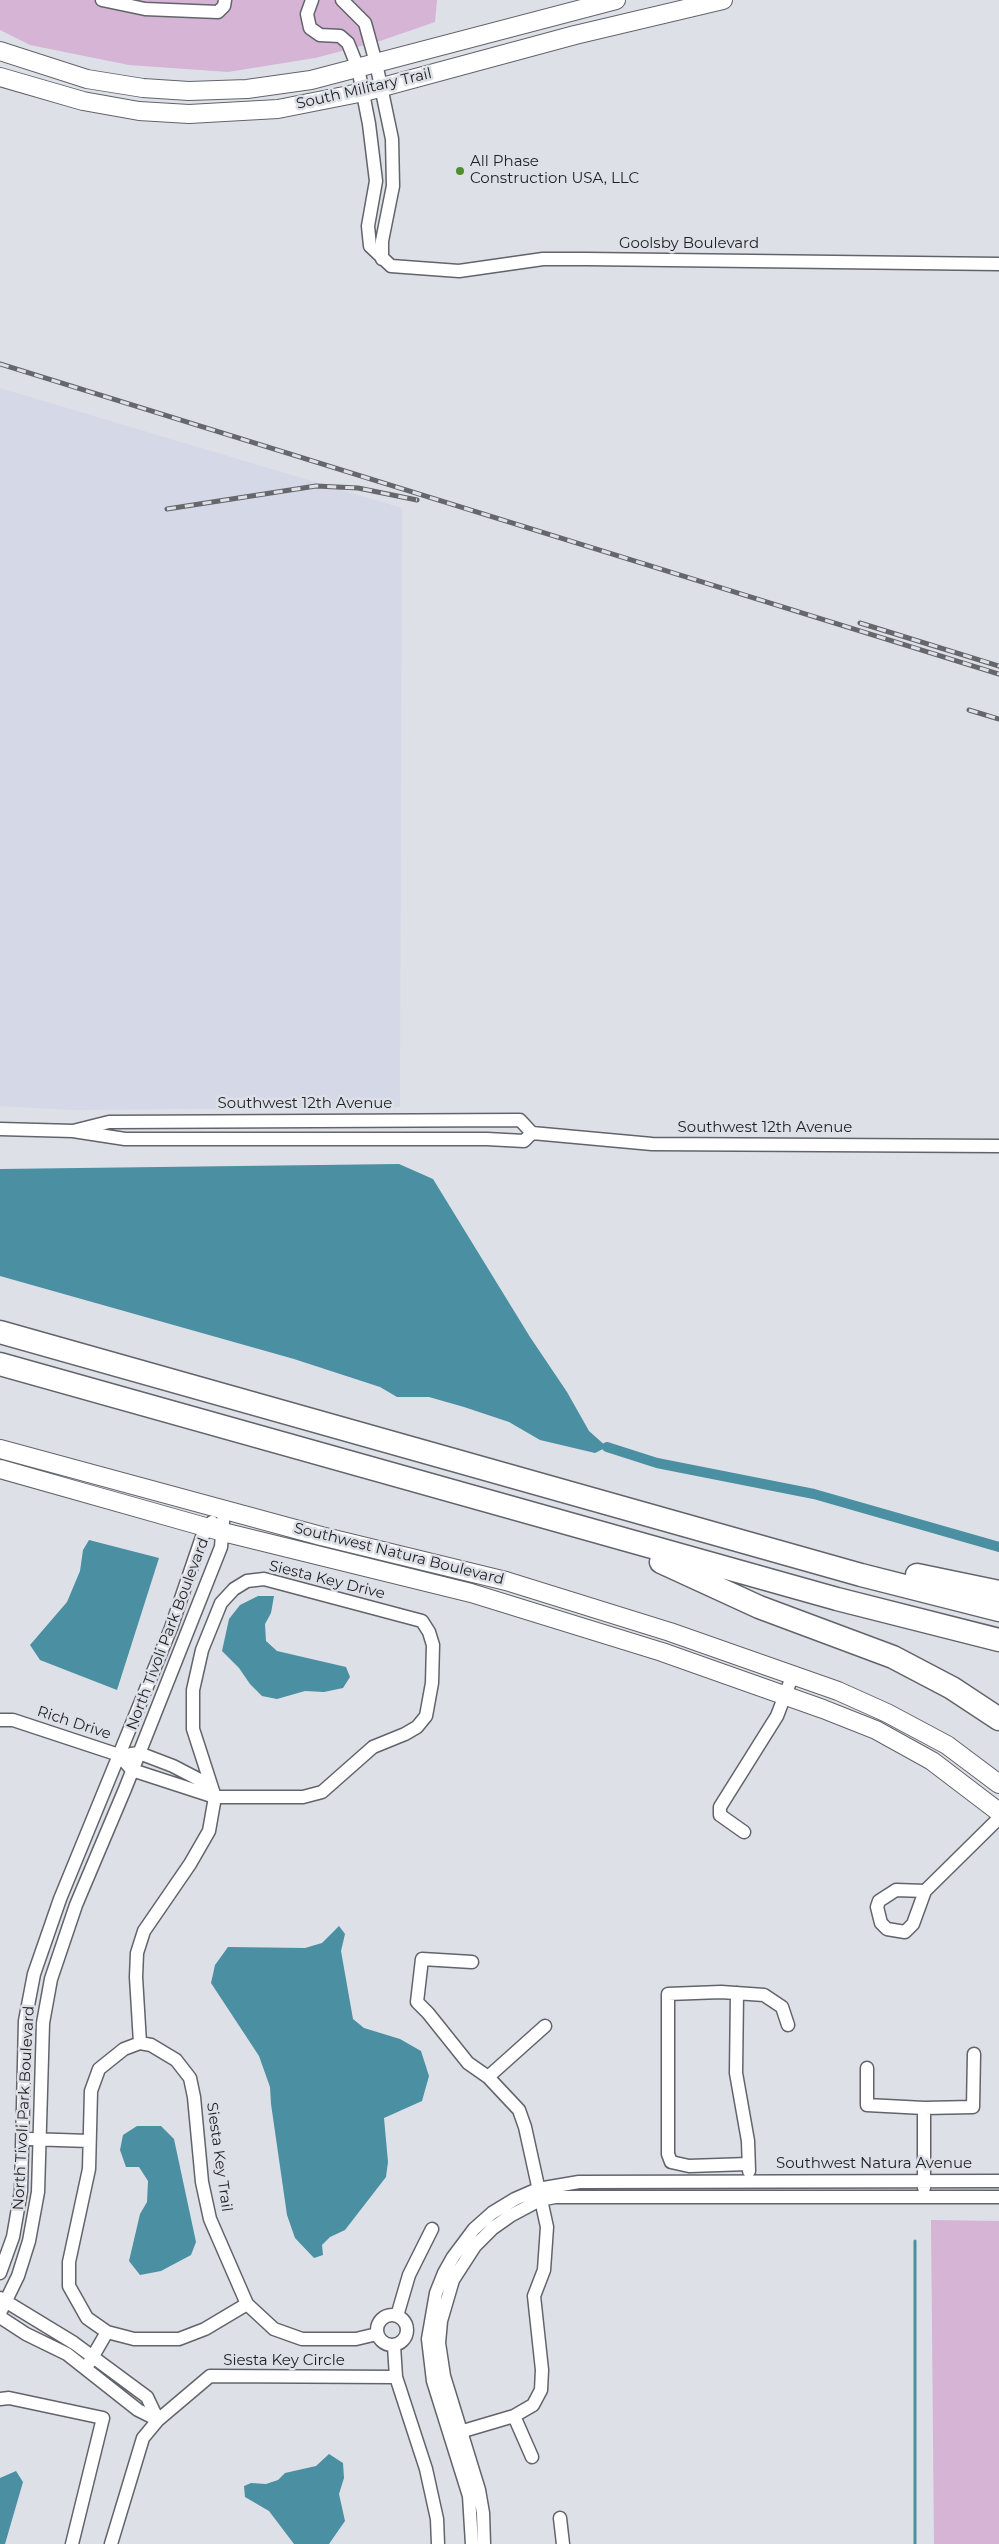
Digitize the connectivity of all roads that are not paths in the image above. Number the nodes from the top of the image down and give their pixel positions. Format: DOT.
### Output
graph roads {
  1 [pos="102,0"];
  2 [pos="225,0"];
  3 [pos="312,0"];
  4 [pos="342,0"];
  5 [pos="616,0"];
  6 [pos="723,0"];
  7 [pos="0,51"];
  8 [pos="376,63"];
  9 [pos="358,68"];
  10 [pos="0,77"];
  11 [pos="382,87"];
  12 [pos="364,92"];
  13 [pos="382,259"];
  14 [pos="999,264"];
  15 [pos="0,1129"];
  16 [pos="73,1131"];
  17 [pos="532,1133"];
  18 [pos="999,1146"];
  19 [pos="0,1320"];
  20 [pos="0,1332"];
  21 [pos="0,1346"];
  22 [pos="67,1351"];
  23 [pos="0,1364"];
  24 [pos="0,1376"];
  25 [pos="0,1449"];
  26 [pos="0,1469"];
  27 [pos="224,1509"];
  28 [pos="215,1529"];
  29 [pos="699,1530"];
  30 [pos="661,1562"];
  31 [pos="999,1592"];
  32 [pos="177,1609"];
  33 [pos="999,1610"];
  34 [pos="194,1615"];
  35 [pos="999,1622"];
  36 [pos="999,1640"];
  37 [pos="999,1652"];
  38 [pos="151,1677"];
  39 [pos="792,1677"];
  40 [pos="166,1684"];
  41 [pos="785,1695"];
  42 [pos="999,1719"];
  43 [pos="0,1720"];
  44 [pos="139,1753"];
  45 [pos="119,1755"];
  46 [pos="132,1770"];
  47 [pos="999,1784"];
  48 [pos="215,1797"];
  49 [pos="999,1812"];
  50 [pos="999,1818"];
  51 [pos="744,1832"];
  52 [pos="925,1891"];
  53 [pos="55,1913"];
  54 [pos="71,1919"];
  55 [pos="472,1962"];
  56 [pos="737,1993"];
  57 [pos="788,2025"];
  58 [pos="545,2026"];
  59 [pos="140,2043"];
  60 [pos="974,2054"];
  61 [pos="867,2068"];
  62 [pos="488,2076"];
  63 [pos="924,2108"];
  64 [pos="21,2139"];
  65 [pos="38,2139"];
  66 [pos="89,2141"];
  67 [pos="748,2164"];
  68 [pos="749,2180"];
  69 [pos="924,2180"];
  70 [pos="999,2181"];
  71 [pos="539,2194"];
  72 [pos="749,2197"];
  73 [pos="924,2197"];
  74 [pos="999,2197"];
  75 [pos="432,2229"];
  76 [pos="0,2274"];
  77 [pos="3,2299"];
  78 [pos="247,2304"];
  79 [pos="0,2313"];
  80 [pos="397,2316"];
  81 [pos="0,2317"];
  82 [pos="107,2332"];
  83 [pos="377,2334"];
  84 [pos="394,2346"];
  85 [pos="93,2357"];
  86 [pos="85,2368"];
  87 [pos="396,2378"];
  88 [pos="0,2399"];
  89 [pos="514,2416"];
  90 [pos="158,2420"];
  91 [pos="455,2434"];
  92 [pos="532,2457"];
  93 [pos="560,2518"];
  94 [pos="72,2544"];
  95 [pos="111,2544"];
  96 [pos="438,2544"];
  97 [pos="472,2544"];
  98 [pos="484,2544"];
  99 [pos="563,2544"];
  1 -- 2 [label="street"];
  3 -- 9 [label="street"];
  4 -- 8 [label="street"];
  5 -- 8 [label="street, South Military Trail"];
  6 -- 11 [label="street, South Military Trail"];
  7 -- 9 [label="street, South Military Trail"];
  8 -- 9 [label="street, South Military Trail"];
  8 -- 11 [label="street"];
  9 -- 12 [label="street"];
  10 -- 12 [label="street, South Military Trail"];
  11 -- 12 [label="street, South Military Trail"];
  11 -- 13 [label="street"];
  12 -- 13 [label="street"];
  13 -- 14 [label="street, Goolsby Boulevard"];
  15 -- 16 [label="street, Southwest 12th Avenue"];
  16 -- 17 [label="street, Southwest 12th Avenue"];
  16 -- 17 [label="street, Southwest 12th Avenue"];
  17 -- 18 [label="street, Southwest 12th Avenue"];
  19 -- 22 [label="highway"];
  20 -- 22 [label="highway"];
  21 -- 35 [label="highway"];
  22 -- 29 [label="highway"];
  23 -- 36 [label="highway"];
  24 -- 30 [label="highway"];
  25 -- 27 [label="street, Southwest Natura Boulevard"];
  26 -- 28 [label="street, Southwest Natura Boulevard"];
  27 -- 28 [label="street, North Tivoli Park Boulevard"];
  27 -- 39 [label="street, Southwest Natura Boulevard"];
  28 -- 32 [label="street, North Tivoli Park Boulevard"];
  28 -- 34 [label="street, North Tivoli Park Boulevard"];
  28 -- 41 [label="street, Southwest Natura Boulevard"];
  29 -- 31 [label="highway"];
  29 -- 33 [label="highway"];
  30 -- 37 [label="highway"];
  30 -- 42 [label="highway"];
  32 -- 34 [label="street"];
  32 -- 38 [label="street, North Tivoli Park Boulevard"];
  34 -- 40 [label="street, North Tivoli Park Boulevard"];
  38 -- 40 [label="street"];
  38 -- 45 [label="street, North Tivoli Park Boulevard"];
  39 -- 41 [label="street"];
  39 -- 47 [label="street, Southwest Natura Boulevard"];
  40 -- 44 [label="street, North Tivoli Park Boulevard"];
  41 -- 49 [label="street, Southwest Natura Boulevard"];
  41 -- 51 [label="street"];
  43 -- 45 [label="street, Rich Drive"];
  44 -- 45 [label="street"];
  44 -- 46 [label="street, North Tivoli Park Boulevard"];
  44 -- 48 [label="street"];
  45 -- 46 [label="street, Rich Drive"];
  45 -- 53 [label="street, North Tivoli Park Boulevard"];
  46 -- 48 [label="street"];
  46 -- 54 [label="street, North Tivoli Park Boulevard"];
  48 -- 48 [label="street, Siesta Key Drive"];
  48 -- 59 [label="street, Siesta Key Drive"];
  50 -- 52 [label="street"];
  53 -- 54 [label="street"];
  53 -- 64 [label="street, North Tivoli Park Boulevard"];
  54 -- 65 [label="street, North Tivoli Park Boulevard"];
  55 -- 62 [label="street"];
  56 -- 57 [label="street"];
  56 -- 67 [label="street"];
  56 -- 67 [label="street"];
  58 -- 62 [label="street"];
  59 -- 66 [label="street"];
  59 -- 78 [label="street, Siesta Key Trail"];
  60 -- 63 [label="street"];
  61 -- 63 [label="street"];
  62 -- 71 [label="street"];
  63 -- 69 [label="street"];
  64 -- 65 [label="street"];
  64 -- 76 [label="street, North Tivoli Park Boulevard"];
  65 -- 66 [label="street"];
  65 -- 77 [label="street, North Tivoli Park Boulevard"];
  66 -- 82 [label="street"];
  67 -- 68 [label="street"];
  68 -- 69 [label="street, Southwest Natura Avenue"];
  68 -- 71 [label="street, Southwest Natura Avenue"];
  68 -- 72 [label="street"];
  69 -- 70 [label="street, Southwest Natura Avenue"];
  69 -- 73 [label="street"];
  71 -- 72 [label="street, Southwest Natura Avenue"];
  71 -- 89 [label="street"];
  71 -- 91 [label="street, Southwest Natura Avenue"];
  72 -- 73 [label="street, Southwest Natura Avenue"];
  73 -- 74 [label="street, Southwest Natura Avenue"];
  75 -- 80 [label="street"];
  77 -- 79 [label="street, North Tivoli Park Boulevard"];
  77 -- 85 [label="street"];
  78 -- 82 [label="street"];
  78 -- 83 [label="street, Siesta Key Trail"];
  80 -- 83 [label="street"];
  80 -- 84 [label="street"];
  81 -- 86 [label="street"];
  82 -- 85 [label="street"];
  83 -- 84 [label="street"];
  84 -- 87 [label="street"];
  85 -- 86 [label="street"];
  85 -- 90 [label="street"];
  86 -- 90 [label="street"];
  87 -- 90 [label="street, Siesta Key Circle"];
  87 -- 96 [label="street"];
  88 -- 94 [label="street"];
  89 -- 91 [label="street"];
  89 -- 92 [label="street"];
  90 -- 95 [label="street, Siesta Key Circle"];
  91 -- 97 [label="street, Southwest Natura Avenue"];
  91 -- 98 [label="street, Southwest Natura Avenue"];
  93 -- 99 [label="street"];
}
